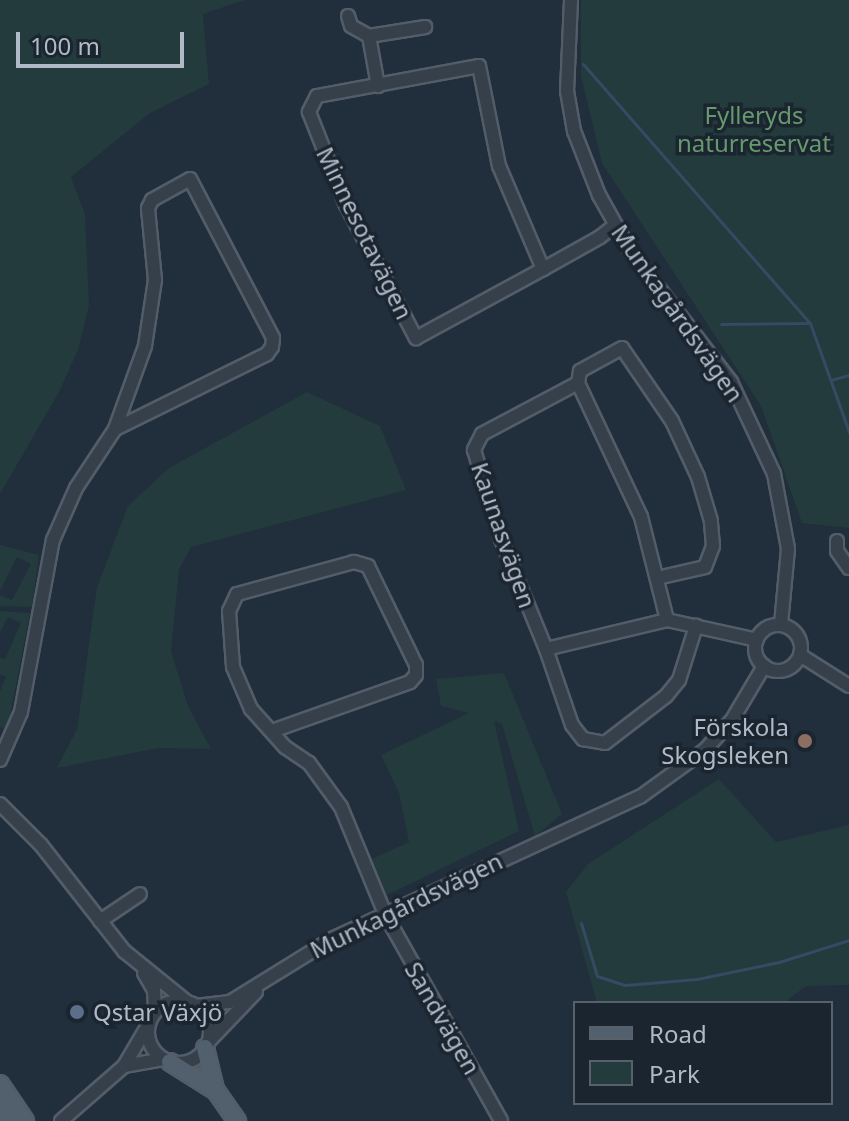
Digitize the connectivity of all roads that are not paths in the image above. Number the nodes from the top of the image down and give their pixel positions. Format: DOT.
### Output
graph roads {
  1 [pos="571,0"];
  2 [pos="348,16"];
  3 [pos="425,27"];
  4 [pos="369,36"];
  5 [pos="378,86"];
  6 [pos="614,226"];
  7 [pos="543,269"];
  8 [pos="578,383"];
  9 [pos="115,429"];
  10 [pos="837,541"];
  11 [pos="849,568"];
  12 [pos="657,578"];
  13 [pos="667,620"];
  14 [pos="781,625"];
  15 [pos="696,626"];
  16 [pos="757,640"];
  17 [pos="546,649"];
  18 [pos="800,655"];
  19 [pos="764,666"];
  20 [pos="849,686"];
  21 [pos="272,731"];
  22 [pos="0,760"];
  23 [pos="0,804"];
  24 [pos="140,894"];
  25 [pos="385,914"];
  26 [pos="100,921"];
  27 [pos="142,970"];
  28 [pos="270,976"];
  29 [pos="192,1004"];
  30 [pos="152,1017"];
  31 [pos="207,1045"];
  32 [pos="167,1060"];
  33 [pos="124,1066"];
  34 [pos="0,1084"];
  35 [pos="216,1091"];
  36 [pos="0,1107"];
  37 [pos="9,1121"];
  38 [pos="25,1121"];
  39 [pos="61,1121"];
  40 [pos="237,1121"];
  41 [pos="501,1121"];
  1 -- 6 [label="street, Munkagårdsvägen"];
  2 -- 4 [label="street"];
  3 -- 4 [label="street"];
  4 -- 5 [label="street"];
  5 -- 7 [label="street, Minnesotavägen"];
  5 -- 7 [label="street, Minnesotavägen"];
  6 -- 7 [label="street, Minnesotavägen"];
  6 -- 14 [label="street, Munkagårdsvägen"];
  8 -- 12 [label="street"];
  8 -- 12 [label="street, Kaunasvägen"];
  8 -- 17 [label="street, Kaunasvägen"];
  9 -- 9 [label="street"];
  9 -- 22 [label="street"];
  10 -- 11 [label="street"];
  12 -- 13 [label="street"];
  13 -- 15 [label="street"];
  13 -- 17 [label="street"];
  14 -- 16 [label="street"];
  14 -- 18 [label="street"];
  15 -- 16 [label="street"];
  15 -- 17 [label="street, Kaunasvägen"];
  16 -- 19 [label="street"];
  18 -- 19 [label="street"];
  18 -- 20 [label="street"];
  19 -- 25 [label="street, Munkagårdsvägen"];
  21 -- 21 [label="street"];
  21 -- 25 [label="street, Sandvägen"];
  23 -- 26 [label="street"];
  24 -- 26 [label="street"];
  25 -- 28 [label="street, Munkagårdsvägen"];
  25 -- 41 [label="street, Sandvägen"];
  26 -- 27 [label="street"];
  27 -- 29 [label="street"];
  27 -- 30 [label="street"];
  28 -- 29 [label="street, Munkagårdsvägen"];
  28 -- 31 [label="street, Munkagårdsvägen"];
  29 -- 30 [label="street"];
  29 -- 31 [label="street"];
  30 -- 32 [label="street"];
  30 -- 33 [label="street"];
  31 -- 32 [label="street"];
  31 -- 35 [label="main road"];
  32 -- 33 [label="street"];
  32 -- 35 [label="main road"];
  33 -- 39 [label="street"];
  34 -- 38 [label="main road"];
  35 -- 40 [label="main road"];
  36 -- 37 [label="main road"];
}
